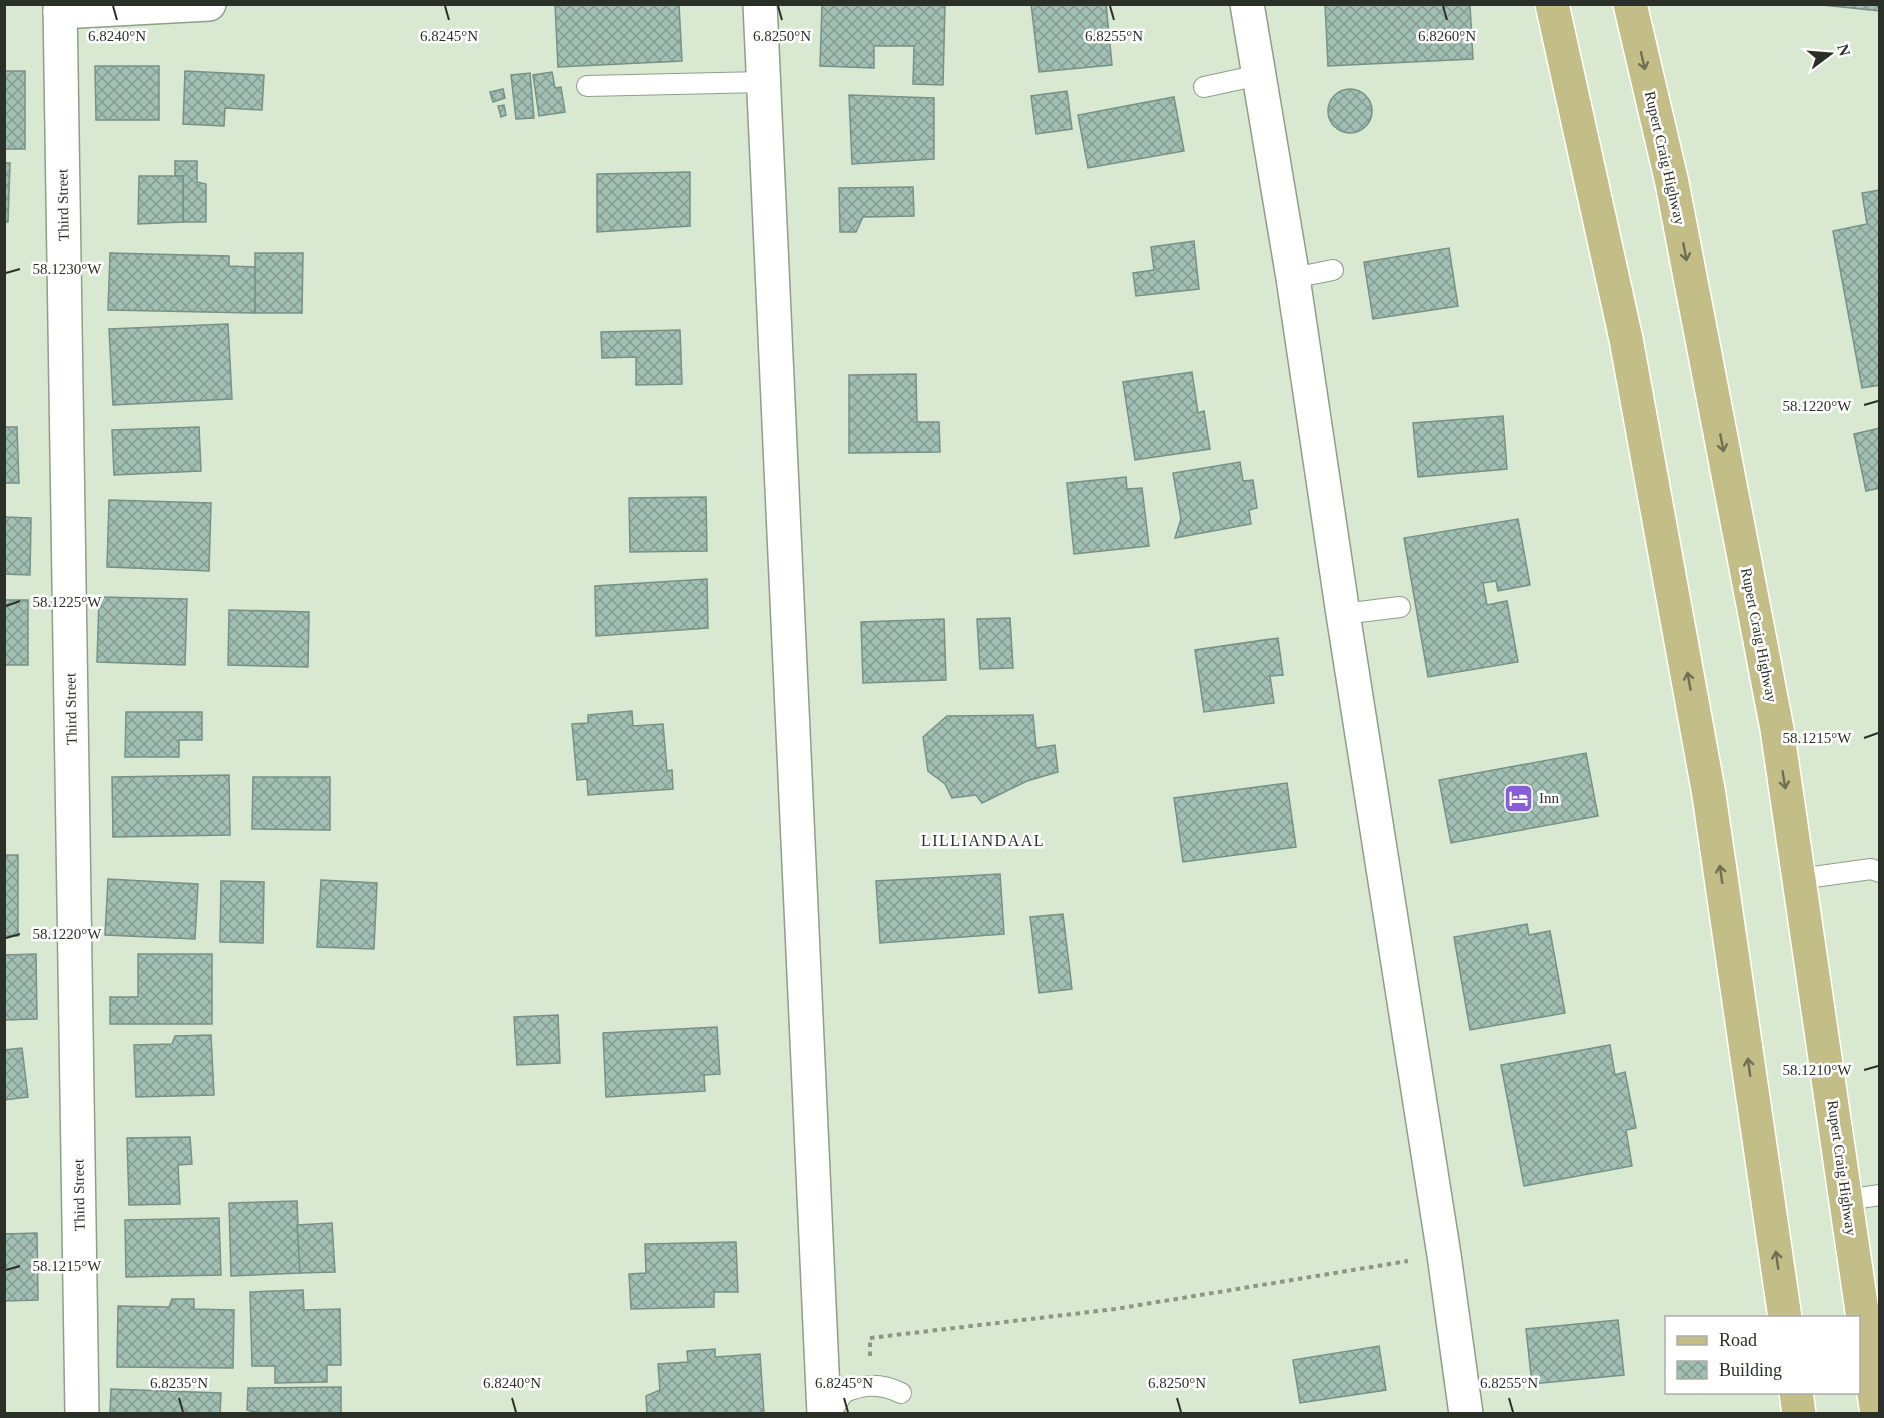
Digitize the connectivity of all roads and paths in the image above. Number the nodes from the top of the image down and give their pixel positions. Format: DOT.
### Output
graph roads {
  1 [pos="209,4"];
  2 [pos="760,4"];
  3 [pos="1247,4"];
  4 [pos="1552,4"];
  5 [pos="1630,4"];
  6 [pos="60,8"];
  7 [pos="1259,75"];
  8 [pos="763,82"];
  9 [pos="587,86"];
  10 [pos="1204,87"];
  11 [pos="1333,270"];
  12 [pos="1293,278"];
  13 [pos="1400,607"];
  14 [pos="1343,614"];
  15 [pos="1880,872"];
  16 [pos="1799,879"];
  17 [pos="1880,1195"];
  18 [pos="1846,1200"];
  19 [pos="1444,1255"];
  20 [pos="1785,1316"];
  21 [pos="870,1385"];
  22 [pos="901,1392"];
  23 [pos="1796,1394"];
  24 [pos="830,1410"];
  25 [pos="82,1413"];
  26 [pos="1466,1413"];
  27 [pos="1799,1413"];
  28 [pos="1877,1413"];
  1 -- 6 [label="street"];
  2 -- 8 [label="street"];
  3 -- 7 [label="street"];
  20 -- 4 [label="main road, one-way"];
  5 -- 16 [label="main road, Rupert Craig Highway, one-way"];
  6 -- 25 [label="street, Third Street"];
  7 -- 10 [label="lane"];
  7 -- 12 [label="street"];
  8 -- 9 [label="lane"];
  8 -- 24 [label="street"];
  11 -- 12 [label="lane"];
  12 -- 14 [label="street"];
  13 -- 14 [label="lane"];
  14 -- 19 [label="street"];
  15 -- 16 [label="lane"];
  16 -- 18 [label="main road, Rupert Craig Highway"];
  17 -- 18 [label="lane"];
  18 -- 28 [label="main road, Rupert Craig Highway"];
  19 -- 21 [label="path"];
  19 -- 26 [label="street"];
  21 -- 22 [label="lane"];
  21 -- 24 [label="lane"];
  23 -- 27 [label="main road"];
}
